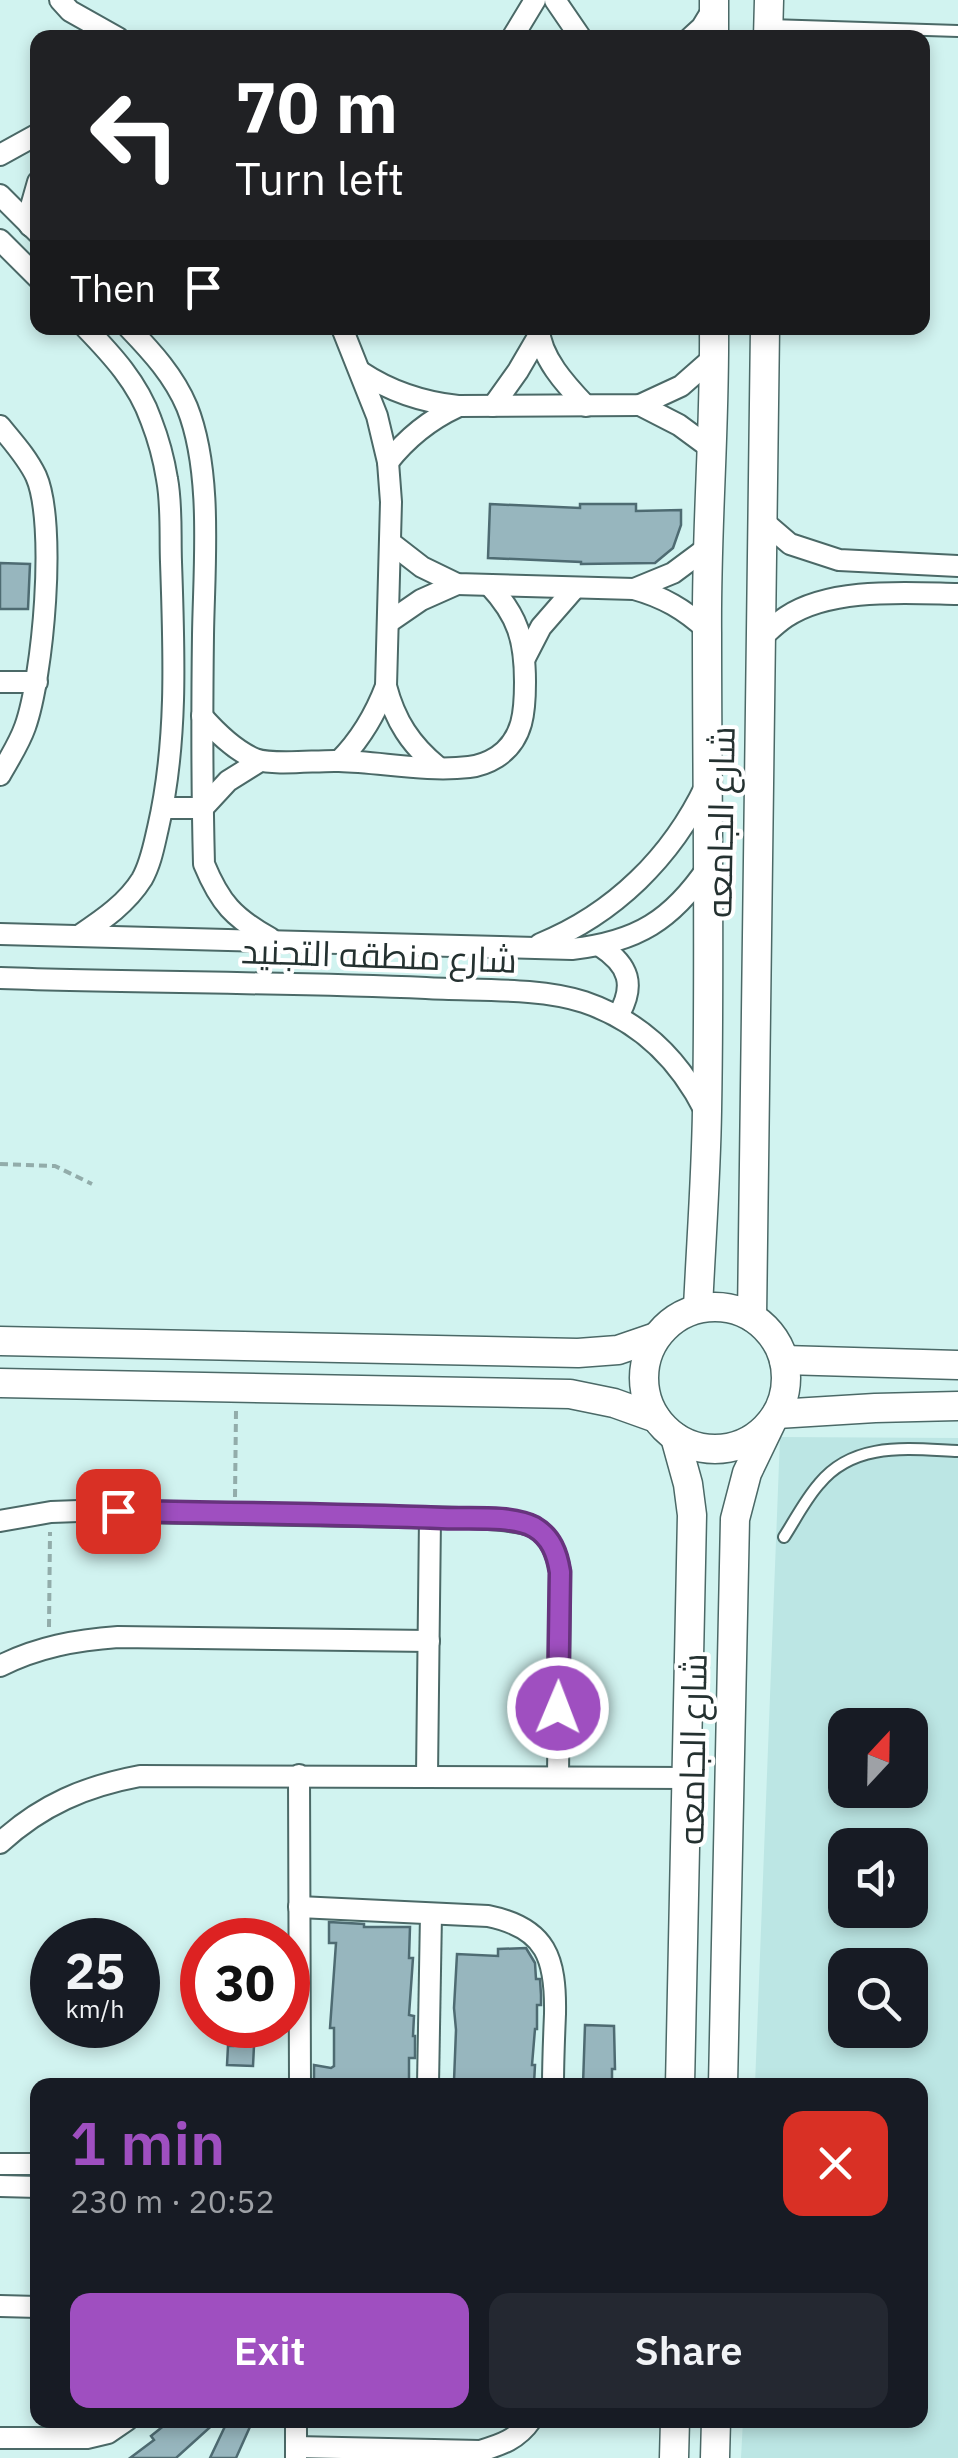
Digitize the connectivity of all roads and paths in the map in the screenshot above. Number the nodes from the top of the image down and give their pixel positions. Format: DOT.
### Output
graph roads {
  1 [pos="535,0"];
  2 [pos="555,0"];
  3 [pos="714,4"];
  4 [pos="65,6"];
  5 [pos="769,21"];
  6 [pos="76,30"];
  7 [pos="105,30"];
  8 [pos="517,30"];
  9 [pos="575,30"];
  10 [pos="700,30"];
  11 [pos="714,30"];
  12 [pos="958,31"];
  13 [pos="30,138"];
  14 [pos="0,155"];
  15 [pos="0,195"];
  16 [pos="30,225"];
  17 [pos="0,240"];
  18 [pos="30,270"];
  19 [pos="93,335"];
  20 [pos="136,335"];
  21 [pos="345,335"];
  22 [pos="537,335"];
  23 [pos="541,335"];
  24 [pos="714,335"];
  25 [pos="765,335"];
  26 [pos="714,356"];
  27 [pos="361,372"];
  28 [pos="640,405"];
  29 [pos="458,406"];
  30 [pos="493,406"];
  31 [pos="586,406"];
  32 [pos="0,426"];
  33 [pos="713,450"];
  34 [pos="388,462"];
  35 [pos="762,520"];
  36 [pos="391,543"];
  37 [pos="708,546"];
  38 [pos="958,566"];
  39 [pos="457,584"];
  40 [pos="489,585"];
  41 [pos="575,588"];
  42 [pos="634,589"];
  43 [pos="958,594"];
  44 [pos="389,622"];
  45 [pos="173,623"];
  46 [pos="203,625"];
  47 [pos="706,630"];
  48 [pos="761,638"];
  49 [pos="525,658"];
  50 [pos="0,682"];
  51 [pos="37,682"];
  52 [pos="386,686"];
  53 [pos="202,716"];
  54 [pos="260,761"];
  55 [pos="340,761"];
  56 [pos="438,767"];
  57 [pos="0,775"];
  58 [pos="708,778"];
  59 [pos="163,808"];
  60 [pos="202,808"];
  61 [pos="709,865"];
  62 [pos="0,934"];
  63 [pos="80,935"];
  64 [pos="276,942"];
  65 [pos="600,946"];
  66 [pos="532,948"];
  67 [pos="0,978"];
  68 [pos="618,1016"];
  69 [pos="707,1114"];
  70 [pos="0,1164"];
  71 [pos="92,1184"];
  72 [pos="698,1308"];
  73 [pos="752,1318"];
  74 [pos="656,1337"];
  75 [pos="0,1341"];
  76 [pos="254,1346"];
  77 [pos="784,1360"];
  78 [pos="958,1365"];
  79 [pos="0,1383"];
  80 [pos="244,1387"];
  81 [pos="958,1406"];
  82 [pos="774,1418"];
  83 [pos="665,1428"];
  84 [pos="958,1451"];
  85 [pos="51,1512"];
  86 [pos="235,1513"];
  87 [pos="430,1518"];
  88 [pos="0,1521"];
  89 [pos="784,1537"];
  90 [pos="428,1641"];
  91 [pos="49,1646"];
  92 [pos="0,1666"];
  93 [pos="299,1775"];
  94 [pos="428,1776"];
  95 [pos="558,1777"];
  96 [pos="687,1778"];
  97 [pos="0,1842"];
  98 [pos="299,1907"];
  99 [pos="432,1914"];
  100 [pos="300,2078"];
  101 [pos="428,2078"];
  102 [pos="553,2078"];
  103 [pos="680,2078"];
  104 [pos="723,2078"];
  105 [pos="0,2164"];
  106 [pos="30,2164"];
  107 [pos="0,2186"];
  108 [pos="30,2186"];
  109 [pos="0,2306"];
  110 [pos="30,2307"];
  111 [pos="115,2428"];
  112 [pos="525,2428"];
  113 [pos="675,2428"];
  114 [pos="716,2428"];
  115 [pos="0,2438"];
  116 [pos="296,2452"];
  117 [pos="674,2458"];
  118 [pos="715,2458"];
  1 -- 8 [label="street"];
  2 -- 9 [label="street"];
  3 -- 10 [label="street"];
  3 -- 11 [label="street"];
  4 -- 6 [label="street"];
  4 -- 7 [label="street"];
  5 -- 12 [label="lane"];
  13 -- 14 [label="street"];
  15 -- 16 [label="street"];
  17 -- 18 [label="street"];
  19 -- 45 [label="street"];
  20 -- 46 [label="street"];
  21 -- 27 [label="street"];
  22 -- 30 [label="street"];
  23 -- 31 [label="street"];
  24 -- 26 [label="street, شارع الجامعه"];
  25 -- 35 [label="street, شارع الجامعه"];
  26 -- 28 [label="street"];
  26 -- 33 [label="street, شارع الجامعه"];
  27 -- 29 [label="street"];
  27 -- 34 [label="street"];
  28 -- 31 [label="street"];
  28 -- 33 [label="street"];
  29 -- 30 [label="street"];
  29 -- 34 [label="street"];
  30 -- 31 [label="street"];
  32 -- 51 [label="street"];
  33 -- 37 [label="street, شارع الجامعه"];
  34 -- 36 [label="street"];
  35 -- 38 [label="street"];
  35 -- 48 [label="street, شارع الجامعه"];
  36 -- 39 [label="street"];
  36 -- 44 [label="street"];
  37 -- 42 [label="street"];
  37 -- 47 [label="street, شارع الجامعه"];
  39 -- 40 [label="street"];
  39 -- 44 [label="street"];
  40 -- 41 [label="street"];
  40 -- 49 [label="street"];
  41 -- 42 [label="street"];
  41 -- 49 [label="street"];
  42 -- 47 [label="street"];
  43 -- 48 [label="street"];
  44 -- 52 [label="street"];
  45 -- 46 [label="street"];
  45 -- 59 [label="street"];
  46 -- 53 [label="street"];
  47 -- 58 [label="street, شارع الجامعه"];
  48 -- 73 [label="street, شارع الجامعه"];
  49 -- 56 [label="street"];
  50 -- 51 [label="street"];
  51 -- 57 [label="street"];
  52 -- 55 [label="street"];
  52 -- 56 [label="street"];
  53 -- 54 [label="street"];
  53 -- 60 [label="street"];
  54 -- 55 [label="street"];
  54 -- 60 [label="street"];
  55 -- 56 [label="street"];
  58 -- 61 [label="street, شارع الجامعه"];
  58 -- 66 [label="street"];
  59 -- 60 [label="street"];
  59 -- 63 [label="street"];
  60 -- 64 [label="street"];
  61 -- 65 [label="street, شارع منطقه التجنيد"];
  61 -- 69 [label="street, شارع الجامعه"];
  62 -- 63 [label="street, شارع منطقه التجنيد"];
  63 -- 64 [label="street, شارع منطقه التجنيد"];
  64 -- 66 [label="street, شارع منطقه التجنيد"];
  65 -- 66 [label="street, شارع منطقه التجنيد"];
  65 -- 68 [label="street"];
  67 -- 68 [label="street, شارع منطقه التجنيد"];
  68 -- 69 [label="street, شارع منطقه التجنيد"];
  69 -- 72 [label="street, شارع الجامعه"];
  70 -- 71 [label="path"];
  72 -- 73 [label="street"];
  72 -- 74 [label="street"];
  73 -- 77 [label="street"];
  74 -- 76 [label="street"];
  74 -- 83 [label="street"];
  75 -- 76 [label="street"];
  76 -- 80 [label="street"];
  77 -- 78 [label="street"];
  77 -- 82 [label="street"];
  79 -- 80 [label="street"];
  80 -- 83 [label="street"];
  80 -- 86 [label="path"];
  81 -- 82 [label="street"];
  82 -- 83 [label="street"];
  82 -- 104 [label="street, شارع الجامعه"];
  83 -- 96 [label="street, شارع الجامعه"];
  84 -- 89 [label="lane"];
  85 -- 86 [label="street"];
  85 -- 88 [label="street"];
  85 -- 91 [label="path"];
  86 -- 87 [label="street"];
  87 -- 90 [label="street"];
  87 -- 95 [label="street"];
  90 -- 91 [label="street"];
  90 -- 94 [label="street"];
  91 -- 92 [label="street"];
  93 -- 94 [label="street"];
  93 -- 97 [label="street"];
  93 -- 98 [label="street"];
  94 -- 95 [label="street"];
  95 -- 96 [label="street"];
  96 -- 103 [label="street, شارع الجامعه"];
  98 -- 99 [label="street"];
  98 -- 100 [label="street"];
  99 -- 101 [label="street"];
  99 -- 102 [label="street"];
  105 -- 106 [label="street"];
  107 -- 108 [label="street"];
  109 -- 110 [label="street"];
  111 -- 115 [label="street"];
  112 -- 116 [label="street"];
  113 -- 117 [label="street"];
  114 -- 118 [label="street"];
}
